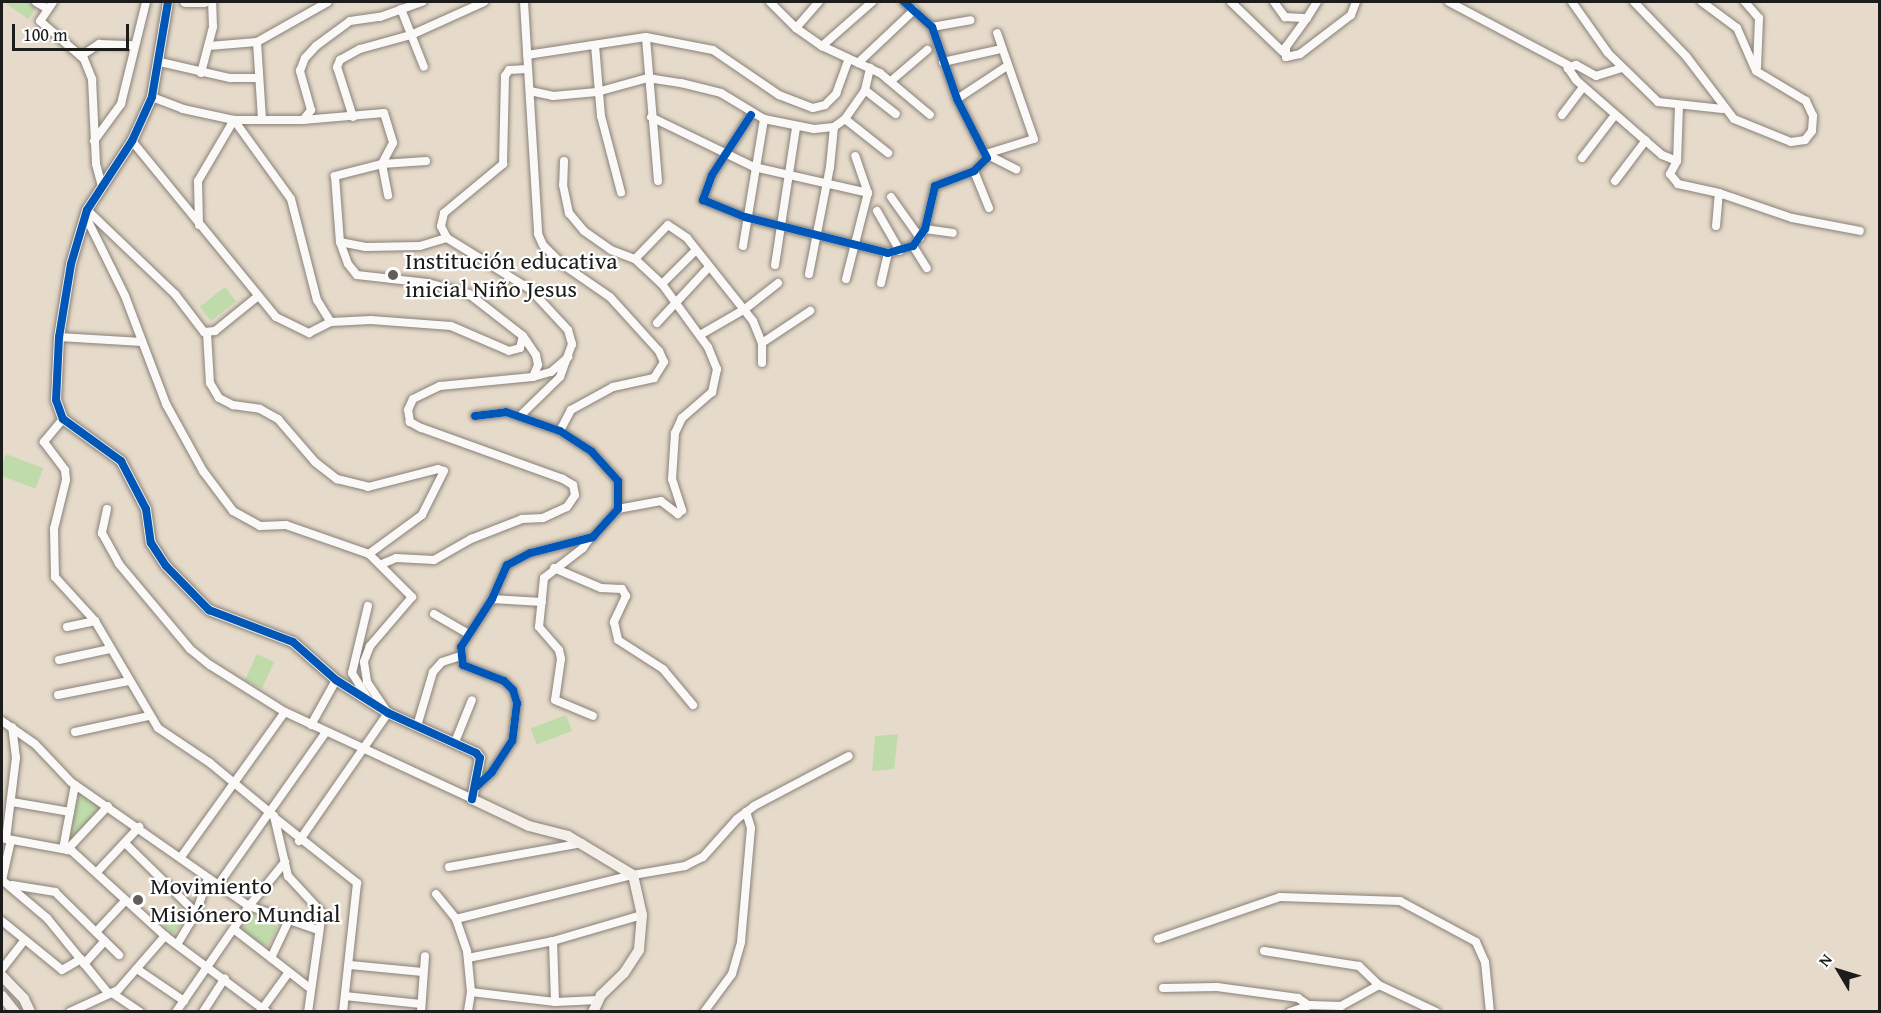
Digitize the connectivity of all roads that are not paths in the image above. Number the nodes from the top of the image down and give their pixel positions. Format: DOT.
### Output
graph roads {
  1 [pos="36,2"];
  2 [pos="53,2"];
  3 [pos="147,2"];
  4 [pos="168,2"];
  5 [pos="185,2"];
  6 [pos="205,2"];
  7 [pos="212,2"];
  8 [pos="328,2"];
  9 [pos="422,2"];
  10 [pos="484,2"];
  11 [pos="524,2"];
  12 [pos="770,2"];
  13 [pos="819,2"];
  14 [pos="872,2"];
  15 [pos="904,2"];
  16 [pos="1231,2"];
  17 [pos="1274,2"];
  18 [pos="1317,2"];
  19 [pos="1356,2"];
  20 [pos="1449,2"];
  21 [pos="1572,2"];
  22 [pos="1634,2"];
  23 [pos="1702,2"];
  24 [pos="1745,2"];
  25 [pos="46,8"];
  26 [pos="401,9"];
  27 [pos="914,10"];
  28 [pos="1307,18"];
  29 [pos="970,20"];
  30 [pos="932,27"];
  31 [pos="796,28"];
  32 [pos="997,33"];
  33 [pos="411,35"];
  34 [pos="645,37"];
  35 [pos="257,42"];
  36 [pos="133,45"];
  37 [pos="595,45"];
  38 [pos="209,46"];
  39 [pos="822,46"];
  40 [pos="1001,49"];
  41 [pos="927,51"];
  42 [pos="1283,52"];
  43 [pos="527,55"];
  44 [pos="81,56"];
  45 [pos="849,59"];
  46 [pos="160,62"];
  47 [pos="943,62"];
  48 [pos="858,63"];
  49 [pos="1007,66"];
  50 [pos="1570,66"];
  51 [pos="424,67"];
  52 [pos="870,68"];
  53 [pos="1622,68"];
  54 [pos="528,69"];
  55 [pos="1756,71"];
  56 [pos="201,73"];
  57 [pos="258,78"];
  58 [pos="648,78"];
  59 [pos="891,81"];
  60 [pos="1583,87"];
  61 [pos="865,90"];
  62 [pos="530,91"];
  63 [pos="597,92"];
  64 [pos="152,97"];
  65 [pos="957,99"];
  66 [pos="1679,105"];
  67 [pos="1723,109"];
  68 [pos="896,114"];
  69 [pos="751,115"];
  70 [pos="930,115"];
  71 [pos="1562,115"];
  72 [pos="1615,115"];
  73 [pos="353,117"];
  74 [pos="651,117"];
  75 [pos="844,118"];
  76 [pos="262,119"];
  77 [pos="234,120"];
  78 [pos="303,120"];
  79 [pos="765,120"];
  80 [pos="796,127"];
  81 [pos="834,127"];
  82 [pos="1647,140"];
  83 [pos="94,141"];
  84 [pos="132,141"];
  85 [pos="888,153"];
  86 [pos="986,153"];
  87 [pos="723,155"];
  88 [pos="855,156"];
  89 [pos="1582,158"];
  90 [pos="426,161"];
  91 [pos="564,161"];
  92 [pos="1677,161"];
  93 [pos="382,164"];
  94 [pos="754,167"];
  95 [pos="1016,169"];
  96 [pos="974,171"];
  97 [pos="789,174"];
  98 [pos="658,181"];
  99 [pos="1615,181"];
  100 [pos="826,183"];
  101 [pos="102,186"];
  102 [pos="621,192"];
  103 [pos="1719,193"];
  104 [pos="868,194"];
  105 [pos="388,195"];
  106 [pos="891,197"];
  107 [pos="989,208"];
  108 [pos="877,211"];
  109 [pos="86,213"];
  110 [pos="745,217"];
  111 [pos="199,225"];
  112 [pos="781,225"];
  113 [pos="1716,226"];
  114 [pos="925,229"];
  115 [pos="1860,231"];
  116 [pos="819,233"];
  117 [pos="953,233"];
  118 [pos="447,238"];
  119 [pos="920,238"];
  120 [pos="340,242"];
  121 [pos="856,243"];
  122 [pos="743,246"];
  123 [pos="913,246"];
  124 [pos="696,250"];
  125 [pos="900,252"];
  126 [pos="888,253"];
  127 [pos="635,259"];
  128 [pos="775,265"];
  129 [pos="709,267"];
  130 [pos="927,268"];
  131 [pos="809,274"];
  132 [pos="846,279"];
  133 [pos="778,283"];
  134 [pos="881,283"];
  135 [pos="662,284"];
  136 [pos="258,296"];
  137 [pos="676,303"];
  138 [pos="745,309"];
  139 [pos="810,311"];
  140 [pos="331,322"];
  141 [pos="657,323"];
  142 [pos="207,333"];
  143 [pos="700,335"];
  144 [pos="523,336"];
  145 [pos="59,337"];
  146 [pos="142,342"];
  147 [pos="762,343"];
  148 [pos="568,357"];
  149 [pos="762,363"];
  150 [pos="533,377"];
  151 [pos="521,415"];
  152 [pos="475,416"];
  153 [pos="63,419"];
  154 [pos="560,430"];
  155 [pos="107,509"];
  156 [pos="618,509"];
  157 [pos="590,538"];
  158 [pos="369,555"];
  159 [pos="382,564"];
  160 [pos="554,568"];
  161 [pos="492,599"];
  162 [pos="542,602"];
  163 [pos="368,606"];
  164 [pos="434,614"];
  165 [pos="95,621"];
  166 [pos="67,627"];
  167 [pos="468,634"];
  168 [pos="110,649"];
  169 [pos="460,656"];
  170 [pos="59,660"];
  171 [pos="129,681"];
  172 [pos="336,681"];
  173 [pos="58,695"];
  174 [pos="368,698"];
  175 [pos="472,700"];
  176 [pos="693,705"];
  177 [pos="285,712"];
  178 [pos="388,712"];
  179 [pos="593,716"];
  180 [pos="149,717"];
  181 [pos="2,721"];
  182 [pos="311,725"];
  183 [pos="417,726"];
  184 [pos="12,727"];
  185 [pos="75,732"];
  186 [pos="326,732"];
  187 [pos="455,742"];
  188 [pos="362,751"];
  189 [pos="849,756"];
  190 [pos="235,784"];
  191 [pos="75,785"];
  192 [pos="477,786"];
  193 [pos="472,799"];
  194 [pos="12,802"];
  195 [pos="108,806"];
  196 [pos="70,812"];
  197 [pos="746,812"];
  198 [pos="271,814"];
  199 [pos="139,827"];
  200 [pos="6,839"];
  201 [pos="299,841"];
  202 [pos="125,843"];
  203 [pos="582,843"];
  204 [pos="65,850"];
  205 [pos="182,857"];
  206 [pos="285,862"];
  207 [pos="449,867"];
  208 [pos="98,872"];
  209 [pos="633,875"];
  210 [pos="208,878"];
  211 [pos="4,882"];
  212 [pos="218,885"];
  213 [pos="436,894"];
  214 [pos="124,901"];
  215 [pos="249,906"];
  216 [pos="196,914"];
  217 [pos="642,915"];
  218 [pos="456,919"];
  219 [pos="289,920"];
  220 [pos="2,921"];
  221 [pos="235,930"];
  222 [pos="318,930"];
  223 [pos="96,932"];
  224 [pos="165,936"];
  225 [pos="1158,939"];
  226 [pos="25,940"];
  227 [pos="105,941"];
  228 [pos="553,941"];
  229 [pos="178,944"];
  230 [pos="1264,951"];
  231 [pos="119,955"];
  232 [pos="425,956"];
  233 [pos="271,958"];
  234 [pos="468,958"];
  235 [pos="82,962"];
  236 [pos="350,964"];
  237 [pos="210,966"];
  238 [pos="2,969"];
  239 [pos="137,969"];
  240 [pos="289,972"];
  241 [pos="423,972"];
  242 [pos="2,976"];
  243 [pos="225,978"];
  244 [pos="1379,985"];
  245 [pos="1163,988"];
  246 [pos="311,989"];
  247 [pos="471,992"];
  248 [pos="111,994"];
  249 [pos="2,996"];
  250 [pos="345,996"];
  251 [pos="598,1000"];
  252 [pos="184,1001"];
  253 [pos="545,1001"];
  254 [pos="555,1002"];
  255 [pos="1308,1005"];
  256 [pos="421,1008"];
  257 [pos="1320,1009"];
  258 [pos="263,1010"];
  259 [pos="15,1011"];
  260 [pos="30,1011"];
  261 [pos="70,1011"];
  262 [pos="140,1011"];
  263 [pos="176,1011"];
  264 [pos="203,1011"];
  265 [pos="308,1011"];
  266 [pos="343,1011"];
  267 [pos="468,1011"];
  268 [pos="544,1011"];
  269 [pos="593,1011"];
  270 [pos="704,1011"];
  271 [pos="1290,1011"];
  272 [pos="1436,1011"];
  273 [pos="1490,1011"];
  1 -- 25 [label="street"];
  2 -- 25 [label="street"];
  3 -- 36 [label="street"];
  4 -- 46 [label="street"];
  5 -- 6 [label="street"];
  7 -- 38 [label="street"];
  8 -- 35 [label="street"];
  9 -- 26 [label="street"];
  10 -- 33 [label="street"];
  11 -- 43 [label="street"];
  12 -- 31 [label="street"];
  13 -- 31 [label="street"];
  14 -- 39 [label="street"];
  15 -- 27 [label="street"];
  16 -- 42 [label="street"];
  17 -- 28 [label="street"];
  18 -- 28 [label="street"];
  19 -- 42 [label="street"];
  20 -- 50 [label="street"];
  21 -- 53 [label="street"];
  22 -- 67 [label="street"];
  23 -- 55 [label="street"];
  24 -- 55 [label="street"];
  25 -- 44 [label="street"];
  26 -- 33 [label="street"];
  26 -- 78 [label="street"];
  27 -- 30 [label="street"];
  27 -- 48 [label="street"];
  28 -- 42 [label="street"];
  29 -- 30 [label="street"];
  30 -- 47 [label="street"];
  31 -- 39 [label="street"];
  32 -- 40 [label="street"];
  33 -- 51 [label="street"];
  33 -- 73 [label="street"];
  34 -- 37 [label="street"];
  34 -- 45 [label="street"];
  34 -- 58 [label="street"];
  35 -- 38 [label="street"];
  35 -- 57 [label="street"];
  36 -- 44 [label="street"];
  36 -- 83 [label="street"];
  37 -- 43 [label="street"];
  37 -- 63 [label="street"];
  38 -- 56 [label="street"];
  39 -- 45 [label="street"];
  40 -- 47 [label="street"];
  40 -- 49 [label="street"];
  41 -- 59 [label="street"];
  43 -- 54 [label="street"];
  44 -- 83 [label="street"];
  45 -- 48 [label="street"];
  46 -- 56 [label="street"];
  46 -- 64 [label="street"];
  47 -- 65 [label="street"];
  48 -- 52 [label="street"];
  49 -- 65 [label="street"];
  49 -- 86 [label="street"];
  50 -- 53 [label="street"];
  50 -- 60 [label="street"];
  52 -- 59 [label="street"];
  52 -- 61 [label="street"];
  53 -- 66 [label="street"];
  54 -- 62 [label="street"];
  54 -- 118 [label="street"];
  55 -- 67 [label="street"];
  56 -- 57 [label="street"];
  57 -- 76 [label="street"];
  58 -- 63 [label="street"];
  58 -- 69 [label="street"];
  58 -- 74 [label="street"];
  59 -- 70 [label="street"];
  60 -- 71 [label="street"];
  60 -- 72 [label="street"];
  61 -- 68 [label="street"];
  61 -- 75 [label="street"];
  62 -- 63 [label="street"];
  62 -- 154 [label="street"];
  63 -- 102 [label="street"];
  64 -- 77 [label="street"];
  64 -- 84 [label="street"];
  65 -- 86 [label="street"];
  66 -- 67 [label="street"];
  66 -- 92 [label="street"];
  69 -- 79 [label="street"];
  69 -- 87 [label="street"];
  72 -- 82 [label="street"];
  72 -- 89 [label="street"];
  73 -- 78 [label="street"];
  73 -- 93 [label="street"];
  74 -- 87 [label="street"];
  74 -- 98 [label="street"];
  75 -- 81 [label="street"];
  75 -- 85 [label="street"];
  76 -- 77 [label="street"];
  76 -- 78 [label="street"];
  77 -- 111 [label="street"];
  77 -- 140 [label="street"];
  79 -- 80 [label="street"];
  79 -- 94 [label="street"];
  80 -- 81 [label="street"];
  80 -- 97 [label="street"];
  81 -- 100 [label="street"];
  82 -- 92 [label="street"];
  82 -- 99 [label="street"];
  83 -- 101 [label="street"];
  84 -- 101 [label="street"];
  84 -- 111 [label="street"];
  86 -- 95 [label="street"];
  86 -- 96 [label="street"];
  87 -- 94 [label="street"];
  87 -- 110 [label="street"];
  88 -- 104 [label="street"];
  90 -- 93 [label="street"];
  91 -- 127 [label="street"];
  92 -- 103 [label="street"];
  93 -- 105 [label="street"];
  93 -- 120 [label="street"];
  94 -- 97 [label="street"];
  94 -- 110 [label="street"];
  96 -- 107 [label="street"];
  96 -- 114 [label="street"];
  97 -- 100 [label="street"];
  97 -- 112 [label="street"];
  100 -- 104 [label="street"];
  100 -- 116 [label="street"];
  101 -- 109 [label="street"];
  103 -- 113 [label="street"];
  103 -- 115 [label="street"];
  104 -- 121 [label="street"];
  106 -- 119 [label="street"];
  108 -- 125 [label="street"];
  109 -- 142 [label="street"];
  109 -- 145 [label="street"];
  109 -- 146 [label="street"];
  110 -- 112 [label="street"];
  110 -- 122 [label="street"];
  111 -- 136 [label="street"];
  112 -- 116 [label="street"];
  112 -- 128 [label="street"];
  114 -- 117 [label="street"];
  114 -- 119 [label="street"];
  116 -- 121 [label="street"];
  116 -- 131 [label="street"];
  118 -- 120 [label="street"];
  118 -- 148 [label="street"];
  119 -- 123 [label="street"];
  120 -- 144 [label="street"];
  121 -- 126 [label="street"];
  121 -- 132 [label="street"];
  123 -- 125 [label="street"];
  123 -- 130 [label="street"];
  124 -- 127 [label="street"];
  124 -- 129 [label="street"];
  124 -- 135 [label="street"];
  125 -- 126 [label="street"];
  126 -- 134 [label="street"];
  127 -- 135 [label="street"];
  129 -- 137 [label="street"];
  129 -- 138 [label="street"];
  133 -- 138 [label="street"];
  135 -- 137 [label="street"];
  136 -- 140 [label="street"];
  136 -- 142 [label="street"];
  137 -- 141 [label="street"];
  137 -- 143 [label="street"];
  138 -- 143 [label="street"];
  138 -- 147 [label="street"];
  139 -- 147 [label="street"];
  140 -- 144 [label="street"];
  142 -- 158 [label="street"];
  143 -- 156 [label="street"];
  144 -- 150 [label="street"];
  145 -- 146 [label="street"];
  145 -- 153 [label="street"];
  146 -- 158 [label="street"];
  147 -- 149 [label="street"];
  148 -- 150 [label="street"];
  148 -- 151 [label="street"];
  150 -- 159 [label="street"];
  151 -- 152 [label="street"];
  151 -- 154 [label="street"];
  153 -- 165 [label="street"];
  153 -- 172 [label="street"];
  154 -- 156 [label="street"];
  155 -- 177 [label="street"];
  156 -- 157 [label="street"];
  157 -- 160 [label="street"];
  157 -- 161 [label="street"];
  158 -- 159 [label="street"];
  159 -- 178 [label="street"];
  160 -- 162 [label="street"];
  160 -- 176 [label="street"];
  161 -- 162 [label="street"];
  161 -- 167 [label="street"];
  162 -- 179 [label="street"];
  163 -- 174 [label="street"];
  164 -- 167 [label="street"];
  165 -- 166 [label="street"];
  165 -- 168 [label="street"];
  167 -- 169 [label="street"];
  168 -- 170 [label="street"];
  168 -- 171 [label="street"];
  169 -- 183 [label="street"];
  169 -- 192 [label="street"];
  171 -- 173 [label="street"];
  171 -- 180 [label="street"];
  172 -- 174 [label="street"];
  172 -- 182 [label="street"];
  174 -- 178 [label="street"];
  175 -- 187 [label="street"];
  177 -- 182 [label="street"];
  177 -- 190 [label="street"];
  178 -- 183 [label="street"];
  178 -- 188 [label="street"];
  180 -- 185 [label="street"];
  180 -- 190 [label="street"];
  181 -- 184 [label="street"];
  182 -- 186 [label="street"];
  183 -- 187 [label="street"];
  184 -- 191 [label="street"];
  184 -- 194 [label="street"];
  186 -- 188 [label="street"];
  186 -- 198 [label="street"];
  187 -- 192 [label="street"];
  188 -- 193 [label="street"];
  188 -- 201 [label="street"];
  189 -- 197 [label="street"];
  190 -- 198 [label="street"];
  190 -- 205 [label="street"];
  191 -- 195 [label="street"];
  191 -- 196 [label="street"];
  192 -- 193 [label="street"];
  193 -- 203 [label="street"];
  194 -- 196 [label="street"];
  194 -- 200 [label="street"];
  195 -- 199 [label="street"];
  195 -- 204 [label="street"];
  196 -- 204 [label="street"];
  197 -- 209 [label="street"];
  197 -- 270 [label="street"];
  198 -- 201 [label="street"];
  198 -- 206 [label="street"];
  198 -- 212 [label="street"];
  199 -- 202 [label="street"];
  199 -- 205 [label="street"];
  200 -- 204 [label="street"];
  200 -- 211 [label="street"];
  201 -- 236 [label="street"];
  202 -- 208 [label="street"];
  202 -- 216 [label="street"];
  203 -- 207 [label="street"];
  203 -- 209 [label="street"];
  204 -- 208 [label="street"];
  205 -- 210 [label="street"];
  206 -- 215 [label="street"];
  206 -- 222 [label="street"];
  208 -- 214 [label="street"];
  209 -- 217 [label="street"];
  209 -- 218 [label="street"];
  210 -- 212 [label="street"];
  210 -- 216 [label="street"];
  211 -- 223 [label="street"];
  211 -- 235 [label="street"];
  212 -- 215 [label="street"];
  213 -- 218 [label="street"];
  214 -- 223 [label="street"];
  214 -- 224 [label="street"];
  215 -- 219 [label="street"];
  215 -- 221 [label="street"];
  216 -- 229 [label="street"];
  217 -- 228 [label="street"];
  217 -- 251 [label="street"];
  218 -- 234 [label="street"];
  219 -- 222 [label="street"];
  219 -- 233 [label="street"];
  220 -- 226 [label="street"];
  221 -- 233 [label="street"];
  221 -- 237 [label="street"];
  222 -- 246 [label="street"];
  223 -- 227 [label="street"];
  224 -- 229 [label="street"];
  224 -- 239 [label="street"];
  225 -- 273 [label="street"];
  226 -- 235 [label="street"];
  226 -- 238 [label="street"];
  227 -- 231 [label="street"];
  227 -- 235 [label="street"];
  228 -- 234 [label="street"];
  228 -- 254 [label="street"];
  229 -- 237 [label="street"];
  230 -- 244 [label="street"];
  232 -- 241 [label="street"];
  233 -- 240 [label="street"];
  234 -- 247 [label="street"];
  235 -- 248 [label="street"];
  236 -- 241 [label="street"];
  236 -- 250 [label="street"];
  237 -- 243 [label="street"];
  237 -- 252 [label="street"];
  239 -- 248 [label="street"];
  239 -- 252 [label="street"];
  240 -- 246 [label="street"];
  240 -- 258 [label="street"];
  241 -- 256 [label="street"];
  242 -- 260 [label="street"];
  243 -- 258 [label="street"];
  243 -- 264 [label="street"];
  244 -- 257 [label="street"];
  244 -- 272 [label="street"];
  245 -- 255 [label="street"];
  246 -- 265 [label="street"];
  247 -- 253 [label="street"];
  247 -- 267 [label="street"];
  248 -- 261 [label="street"];
  248 -- 262 [label="street"];
  249 -- 259 [label="street"];
  250 -- 256 [label="street"];
  250 -- 266 [label="street"];
  251 -- 254 [label="street"];
  251 -- 269 [label="street"];
  252 -- 263 [label="street"];
  253 -- 254 [label="street"];
  253 -- 268 [label="street"];
  255 -- 257 [label="street"];
  255 -- 271 [label="street"];
}
